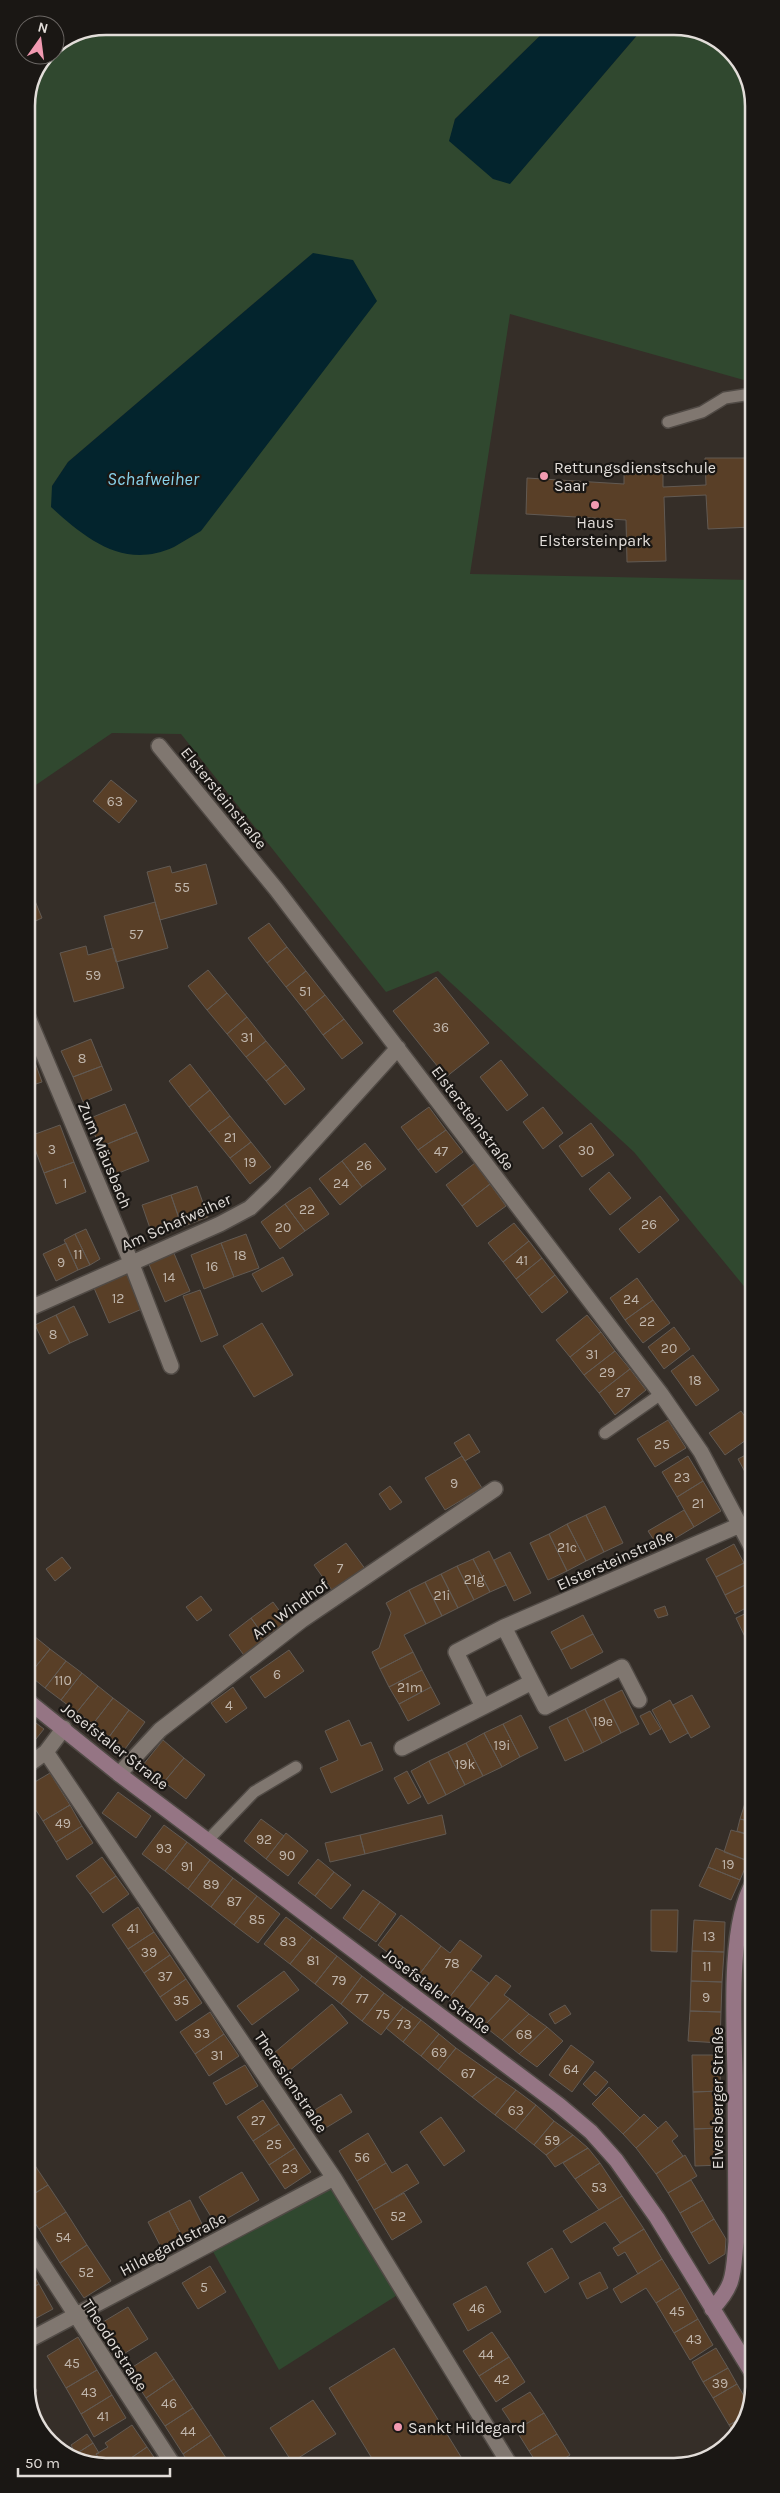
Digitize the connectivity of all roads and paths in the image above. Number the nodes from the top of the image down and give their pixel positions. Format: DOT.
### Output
graph roads {
  1 [pos="745,395"];
  2 [pos="668,422"];
  3 [pos="159,746"];
  4 [pos="35,1034"];
  5 [pos="398,1048"];
  6 [pos="130,1262"];
  7 [pos="35,1305"];
  8 [pos="171,1366"];
  9 [pos="661,1394"];
  10 [pos="605,1433"];
  11 [pos="495,1489"];
  12 [pos="740,1525"];
  13 [pos="745,1535"];
  14 [pos="504,1628"];
  15 [pos="532,1682"];
  16 [pos="639,1700"];
  17 [pos="35,1705"];
  18 [pos="483,1707"];
  19 [pos="64,1728"];
  20 [pos="402,1748"];
  21 [pos="46,1752"];
  22 [pos="35,1760"];
  23 [pos="296,1767"];
  24 [pos="119,1774"];
  25 [pos="208,1840"];
  26 [pos="745,1904"];
  27 [pos="334,2178"];
  28 [pos="35,2253"];
  29 [pos="712,2309"];
  30 [pos="75,2316"];
  31 [pos="35,2337"];
  32 [pos="745,2362"];
  33 [pos="169,2458"];
  34 [pos="506,2458"];
  1 -- 2 [label="lane"];
  3 -- 5 [label="street, Elstersteinstraße"];
  4 -- 6 [label="street, Zum Mäusbach"];
  5 -- 6 [label="street, Am Schafweiher"];
  5 -- 9 [label="street, Elstersteinstraße"];
  6 -- 7 [label="street, Am Schafweiher"];
  6 -- 8 [label="street, Zum Mäusbach"];
  9 -- 10 [label="lane"];
  9 -- 12 [label="street, Elstersteinstraße"];
  11 -- 24 [label="street, Am Windhof"];
  12 -- 13 [label="street, Elstersteinstraße"];
  12 -- 14 [label="street, Elstersteinstraße"];
  14 -- 15 [label="street"];
  14 -- 18 [label="street, Elstersteinstraße"];
  15 -- 16 [label="street"];
  15 -- 18 [label="street"];
  17 -- 19 [label="street, Josefstaler Straße"];
  18 -- 20 [label="street"];
  19 -- 21 [label="street"];
  19 -- 24 [label="street, Josefstaler Straße"];
  21 -- 22 [label="street"];
  21 -- 27 [label="street, Theresienstraße"];
  23 -- 25 [label="lane"];
  24 -- 25 [label="street, Josefstaler Straße"];
  25 -- 29 [label="street, Josefstaler Straße"];
  26 -- 29 [label="street, Elversberger Straße"];
  27 -- 30 [label="street, Hildegardstraße"];
  27 -- 34 [label="street, Theresienstraße"];
  28 -- 30 [label="street, Theodorstraße"];
  29 -- 32 [label="street, Josefstaler Straße"];
  30 -- 31 [label="street, Hildegardstraße"];
  30 -- 33 [label="street, Theodorstraße"];
}
